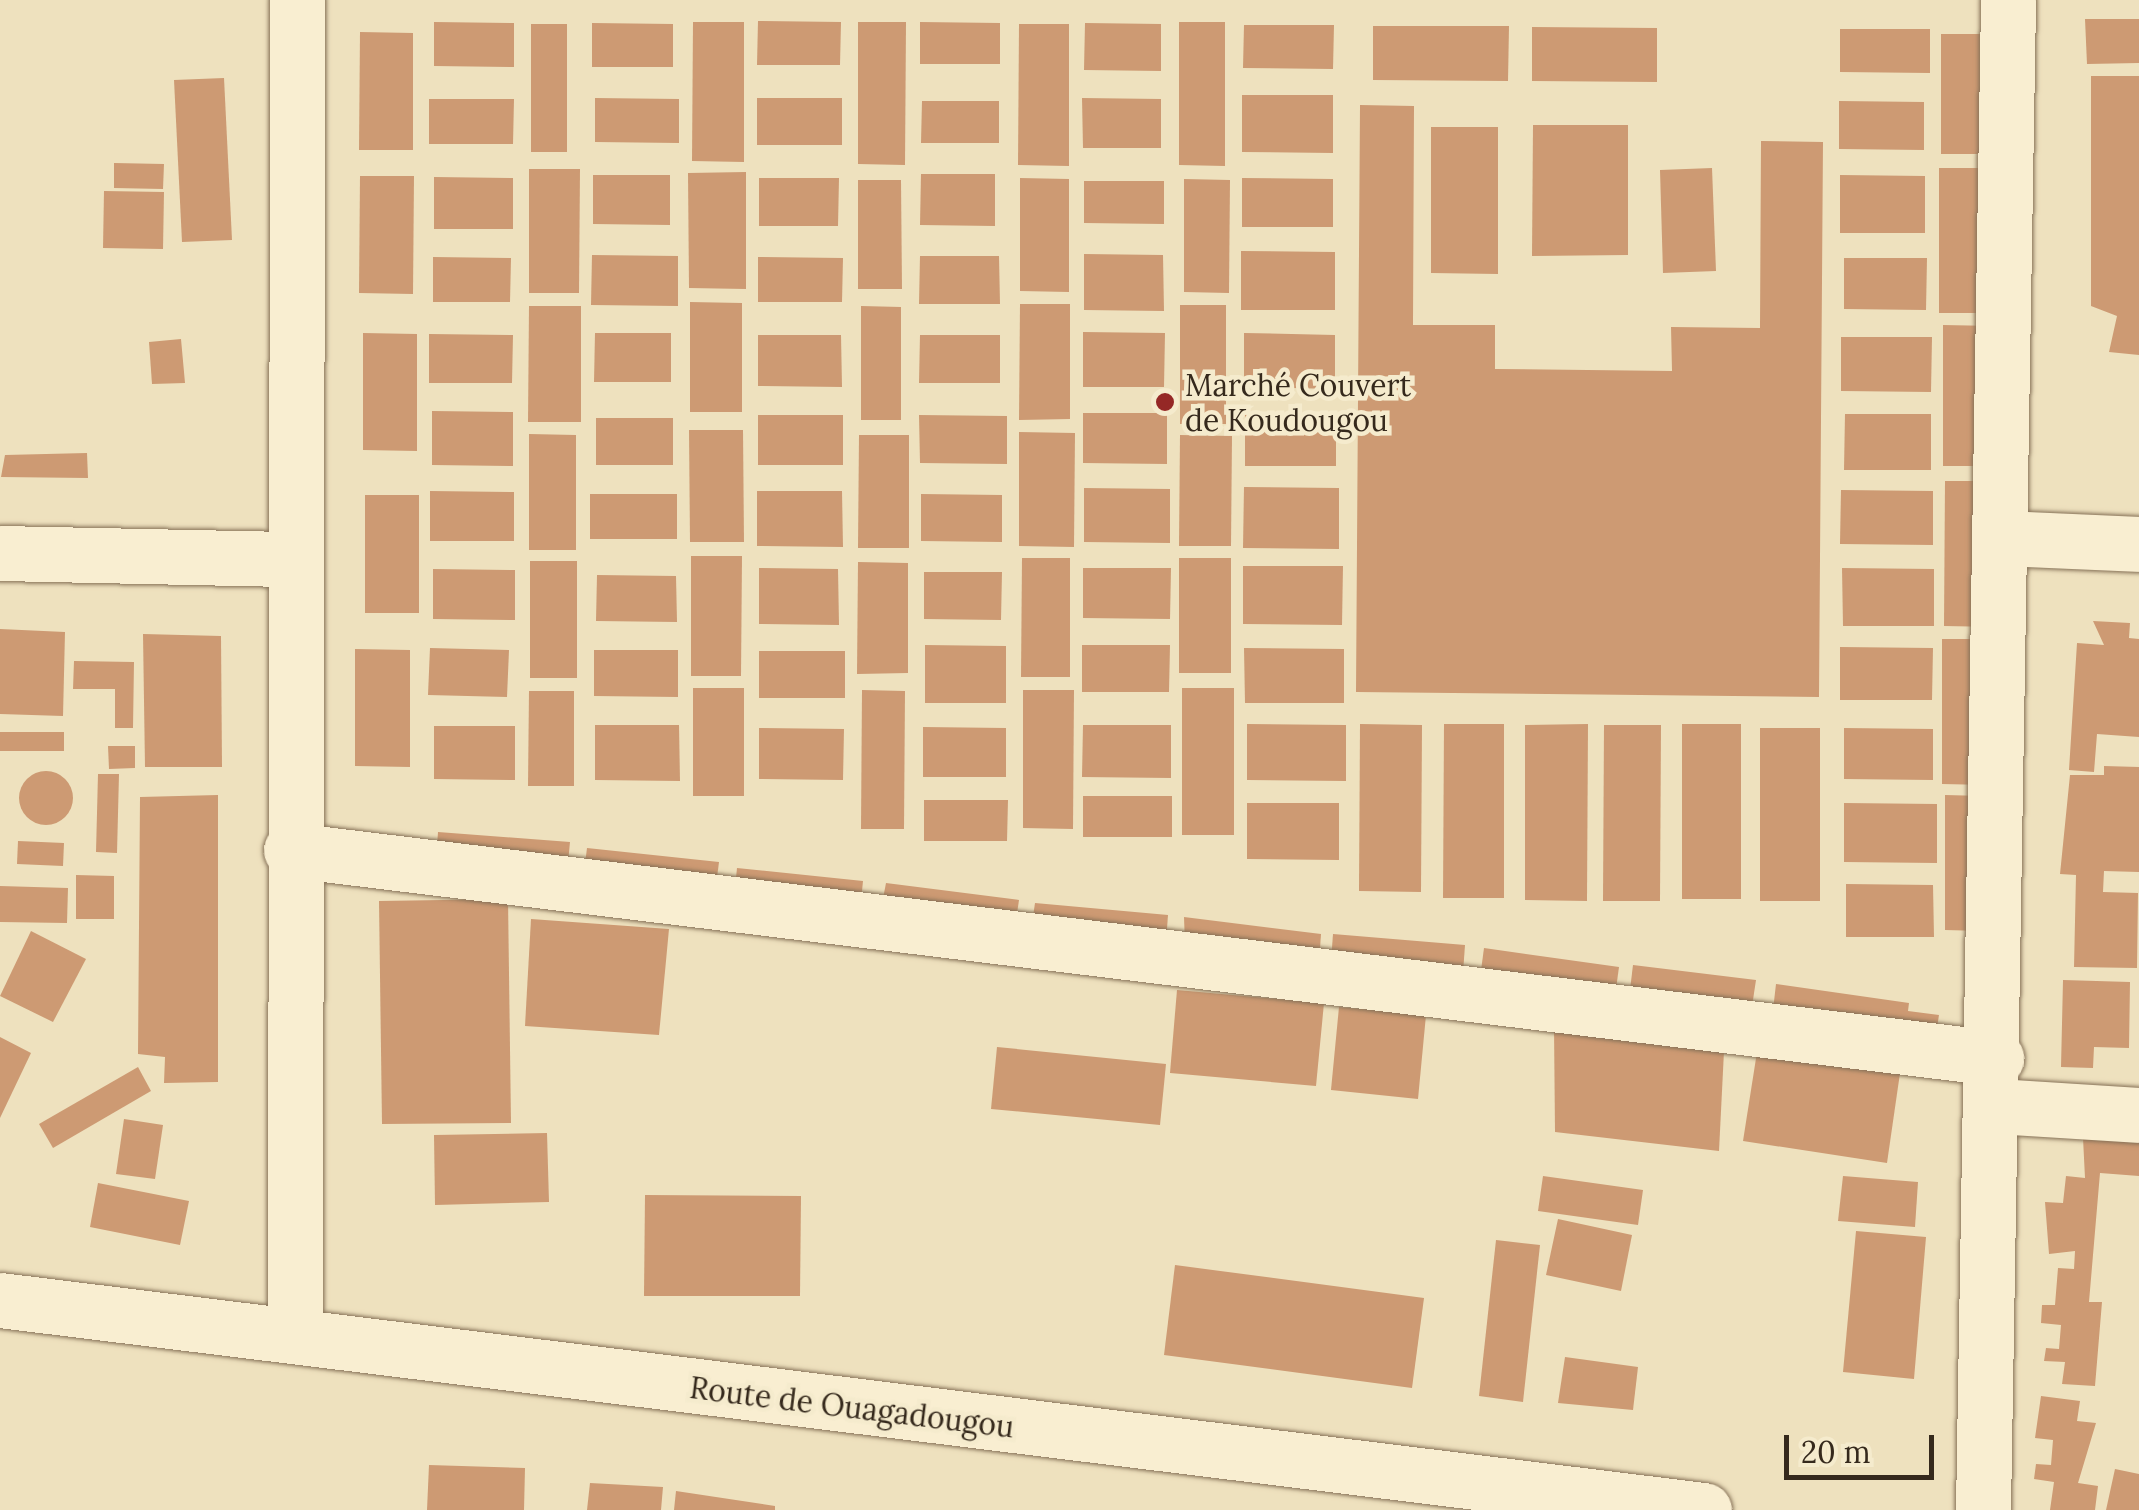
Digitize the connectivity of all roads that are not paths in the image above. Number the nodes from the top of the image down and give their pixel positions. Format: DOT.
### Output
graph roads {
  1 [pos="297,0"];
  2 [pos="2008,0"];
  3 [pos="2002,538"];
  4 [pos="2139,544"];
  5 [pos="0,553"];
  6 [pos="294,560"];
  7 [pos="291,850"];
  8 [pos="1996,1082"];
  9 [pos="2139,1114"];
  10 [pos="0,1300"];
  11 [pos="296,1334"];
  12 [pos="1704,1510"];
  13 [pos="1983,1510"];
  1 -- 6 [label="street"];
  2 -- 3 [label="street"];
  3 -- 4 [label="street"];
  3 -- 8 [label="street"];
  5 -- 6 [label="street"];
  6 -- 7 [label="street"];
  7 -- 8 [label="street"];
  7 -- 11 [label="street"];
  8 -- 9 [label="street"];
  8 -- 13 [label="street"];
  10 -- 11 [label="street, Route de Ouagadougou"];
  11 -- 12 [label="street, Route de Ouagadougou"];
}
